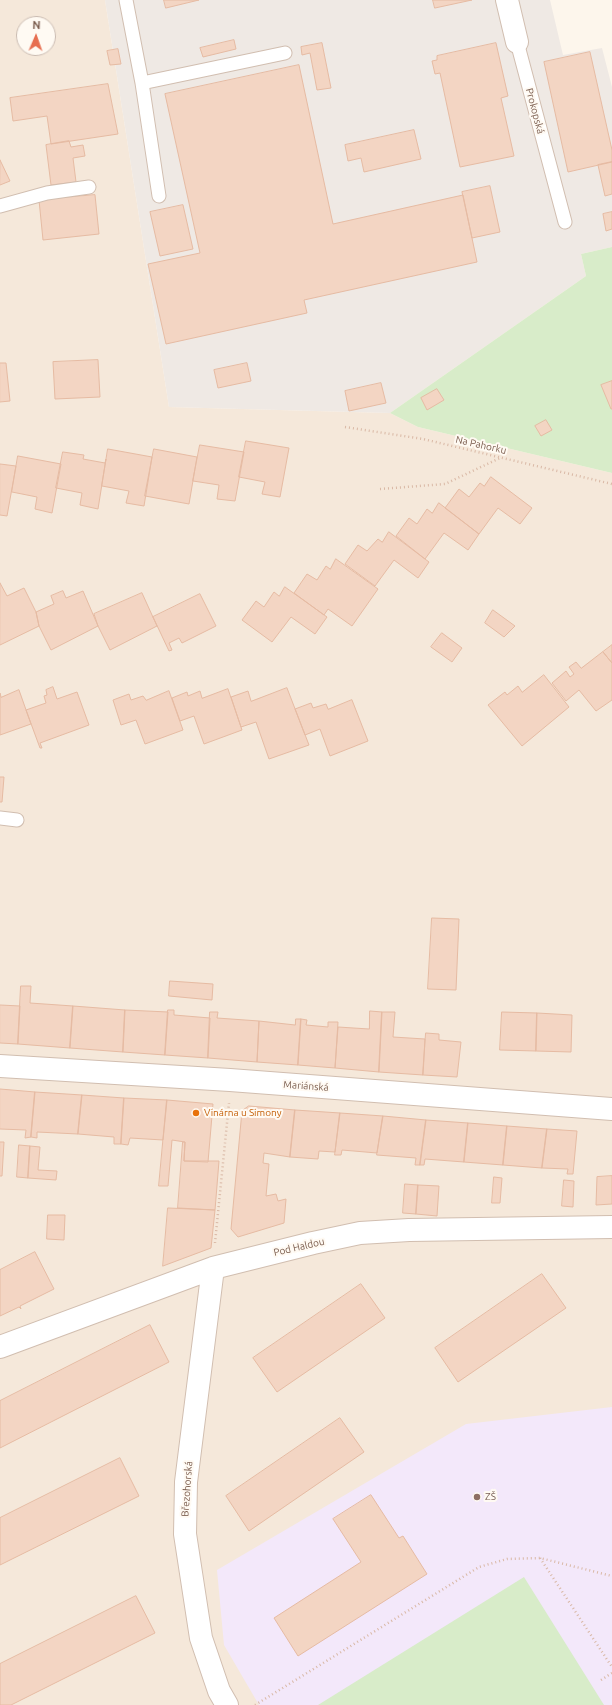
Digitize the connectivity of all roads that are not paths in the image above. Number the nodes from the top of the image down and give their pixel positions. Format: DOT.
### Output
graph roads {
  1 [pos="126,0"];
  2 [pos="506,0"];
  3 [pos="517,42"];
  4 [pos="285,53"];
  5 [pos="142,83"];
  6 [pos="89,187"];
  7 [pos="159,196"];
  8 [pos="0,206"];
  9 [pos="564,222"];
  10 [pos="0,818"];
  11 [pos="18,820"];
  12 [pos="0,1066"];
  13 [pos="612,1109"];
  14 [pos="612,1226"];
  15 [pos="213,1268"];
  16 [pos="0,1347"];
  17 [pos="226,1705"];
  1 -- 5 [label="lane"];
  2 -- 3 [label="street, Prokopská"];
  3 -- 9 [label="lane, Prokopská"];
  4 -- 5 [label="lane"];
  5 -- 7 [label="lane"];
  6 -- 8 [label="lane"];
  10 -- 11 [label="lane"];
  12 -- 13 [label="street, Mariánská"];
  14 -- 15 [label="street, Pod Haldou"];
  15 -- 16 [label="street, Pod Haldou"];
  15 -- 17 [label="street, Březohorská"];
}
